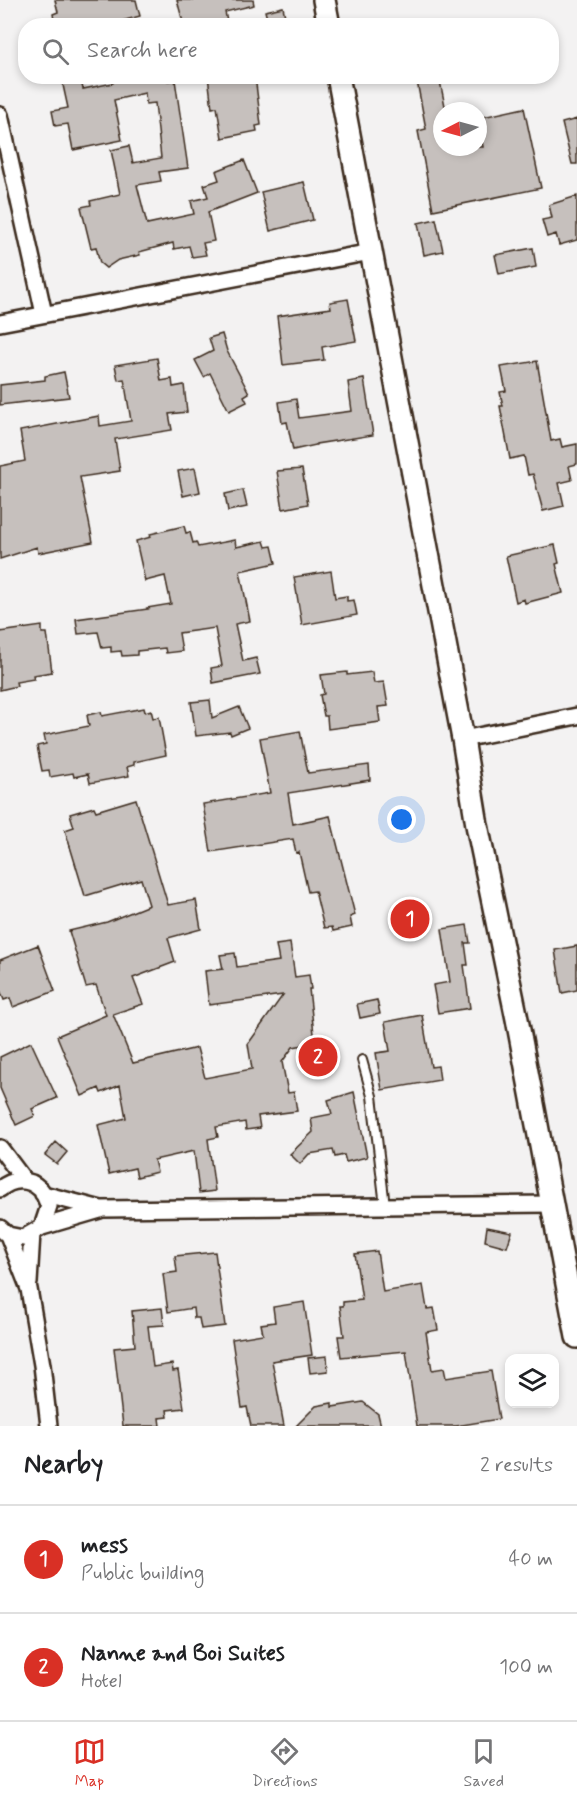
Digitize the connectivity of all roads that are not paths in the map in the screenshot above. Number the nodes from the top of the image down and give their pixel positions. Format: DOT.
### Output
graph roads {
  1 [pos="324,0"];
  2 [pos="327,18"];
  3 [pos="340,84"];
  4 [pos="0,115"];
  5 [pos="371,252"];
  6 [pos="44,314"];
  7 [pos="0,323"];
  8 [pos="577,716"];
  9 [pos="463,739"];
  10 [pos="362,1060"];
  11 [pos="0,1148"];
  12 [pos="24,1180"];
  13 [pos="0,1185"];
  14 [pos="43,1194"];
  15 [pos="552,1204"];
  16 [pos="385,1206"];
  17 [pos="101,1209"];
  18 [pos="37,1230"];
  19 [pos="4,1231"];
  20 [pos="29,1289"];
  21 [pos="577,1337"];
  22 [pos="49,1426"];
  1 -- 2 [label="street"];
  3 -- 5 [label="street"];
  4 -- 6 [label="street"];
  5 -- 6 [label="street"];
  5 -- 9 [label="street"];
  6 -- 7 [label="street"];
  8 -- 9 [label="street"];
  9 -- 15 [label="street"];
  10 -- 16 [label="lane"];
  11 -- 12 [label="street"];
  12 -- 13 [label="street"];
  12 -- 14 [label="street"];
  14 -- 17 [label="street"];
  14 -- 18 [label="street"];
  15 -- 16 [label="street"];
  15 -- 21 [label="street"];
  16 -- 17 [label="street"];
  17 -- 18 [label="street"];
  18 -- 19 [label="street"];
  18 -- 20 [label="street"];
  19 -- 20 [label="street"];
  20 -- 22 [label="street"];
}
